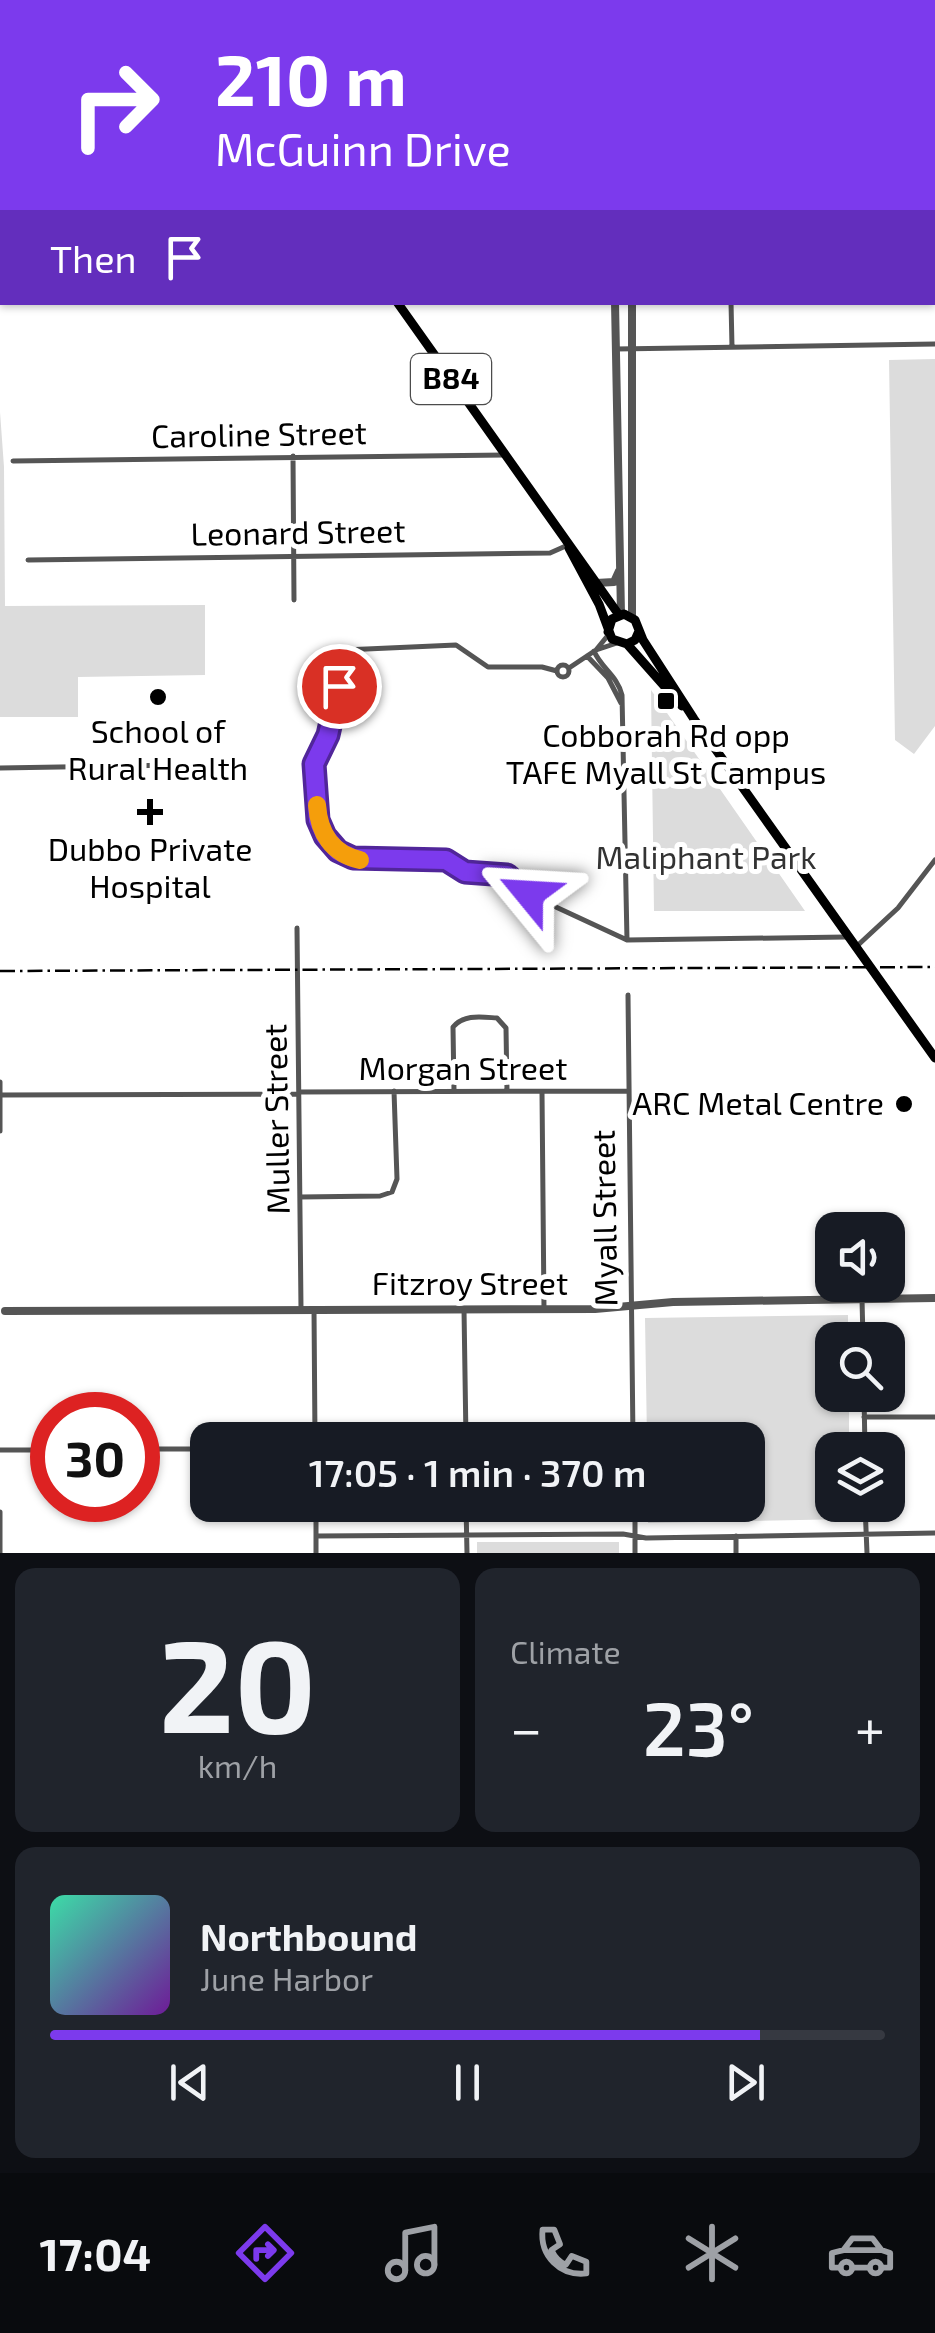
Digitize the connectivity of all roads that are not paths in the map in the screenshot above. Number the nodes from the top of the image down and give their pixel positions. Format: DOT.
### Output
graph roads {
  1 [pos="398,305"];
  2 [pos="615,305"];
  3 [pos="632,305"];
  4 [pos="731,305"];
  5 [pos="935,344"];
  6 [pos="732,347"];
  7 [pos="616,349"];
  8 [pos="633,349"];
  9 [pos="505,454"];
  10 [pos="292,456"];
  11 [pos="13,462"];
  12 [pos="568,545"];
  13 [pos="294,556"];
  14 [pos="28,560"];
  15 [pos="621,566"];
  16 [pos="594,582"];
  17 [pos="294,600"];
  18 [pos="624,615"];
  19 [pos="638,632"];
  20 [pos="609,633"];
  21 [pos="622,644"];
  22 [pos="592,652"];
  23 [pos="694,719"];
  24 [pos="238,764"];
  25 [pos="0,768"];
  26 [pos="935,860"];
  27 [pos="298,928"];
  28 [pos="846,937"];
  29 [pos="627,940"];
  30 [pos="854,948"];
  31 [pos="628,994"];
  32 [pos="935,1058"];
  33 [pos="0,1082"];
  34 [pos="628,1090"];
  35 [pos="506,1091"];
  36 [pos="542,1091"];
  37 [pos="394,1092"];
  38 [pos="454,1092"];
  39 [pos="299,1093"];
  40 [pos="0,1095"];
  41 [pos="0,1131"];
  42 [pos="300,1197"];
  43 [pos="935,1298"];
  44 [pos="905,1299"];
  45 [pos="815,1301"];
  46 [pos="632,1306"];
  47 [pos="302,1309"];
  48 [pos="314,1309"];
  49 [pos="464,1309"];
  50 [pos="544,1309"];
  51 [pos="2,1310"];
  52 [pos="864,1412"];
  53 [pos="864,1417"];
  54 [pos="935,1417"];
  55 [pos="315,1422"];
  56 [pos="466,1422"];
  57 [pos="634,1422"];
  58 [pos="864,1432"];
  59 [pos="190,1449"];
  60 [pos="0,1450"];
  61 [pos="30,1450"];
  62 [pos="160,1450"];
  63 [pos="0,1512"];
  64 [pos="316,1522"];
  65 [pos="467,1522"];
  66 [pos="635,1522"];
  67 [pos="866,1522"];
  68 [pos="935,1533"];
  69 [pos="866,1534"];
  70 [pos="316,1536"];
  71 [pos="467,1536"];
  72 [pos="635,1536"];
  73 [pos="736,1536"];
  74 [pos="0,1553"];
  75 [pos="316,1553"];
  76 [pos="467,1553"];
  77 [pos="636,1553"];
  78 [pos="736,1553"];
  79 [pos="867,1553"];
  1 -- 9 [label="main road, B84"];
  2 -- 7 [label="street"];
  3 -- 8 [label="street"];
  4 -- 6 [label="street"];
  5 -- 6 [label="street"];
  6 -- 8 [label="street"];
  7 -- 8 [label="street"];
  7 -- 15 [label="street"];
  8 -- 18 [label="street"];
  9 -- 10 [label="street, Caroline Street"];
  9 -- 12 [label="main road, B84"];
  10 -- 11 [label="street, Caroline Street"];
  10 -- 13 [label="street"];
  12 -- 13 [label="street, Leonard Street"];
  12 -- 16 [label="main road, B84"];
  12 -- 20 [label="main road, B84"];
  13 -- 14 [label="street, Leonard Street"];
  13 -- 17 [label="street"];
  15 -- 16 [label="street"];
  15 -- 18 [label="street"];
  16 -- 18 [label="main road, B84"];
  18 -- 19 [label="main road, B84"];
  18 -- 20 [label="main road"];
  19 -- 21 [label="main road"];
  19 -- 23 [label="main road, B84"];
  20 -- 21 [label="main road, B84"];
  20 -- 22 [label="street"];
  21 -- 22 [label="street"];
  21 -- 23 [label="main road, B84"];
  22 -- 29 [label="street"];
  22 -- 29 [label="street"];
  23 -- 28 [label="main road, B84"];
  24 -- 25 [label="street"];
  26 -- 30 [label="street"];
  27 -- 39 [label="street, Muller Street"];
  28 -- 29 [label="street"];
  28 -- 30 [label="main road, B84"];
  30 -- 32 [label="main road, B84"];
  31 -- 34 [label="street, Myall Street"];
  33 -- 40 [label="street"];
  34 -- 36 [label="street, Morgan Street"];
  34 -- 46 [label="street, Myall Street"];
  35 -- 36 [label="street, Morgan Street"];
  35 -- 38 [label="street, Morgan Street"];
  35 -- 38 [label="street"];
  36 -- 50 [label="street"];
  37 -- 38 [label="street, Morgan Street"];
  37 -- 39 [label="street, Morgan Street"];
  37 -- 42 [label="street"];
  39 -- 40 [label="street, Morgan Street"];
  39 -- 42 [label="street, Muller Street"];
  40 -- 41 [label="street"];
  42 -- 47 [label="street, Muller Street"];
  43 -- 44 [label="street, Fitzroy Street"];
  45 -- 46 [label="street, Fitzroy Street"];
  46 -- 50 [label="street, Fitzroy Street"];
  46 -- 57 [label="street, Myall Street"];
  47 -- 48 [label="street, Fitzroy Street"];
  47 -- 51 [label="street, Fitzroy Street"];
  48 -- 49 [label="street, Fitzroy Street"];
  48 -- 55 [label="street"];
  49 -- 50 [label="street, Fitzroy Street"];
  49 -- 56 [label="street"];
  52 -- 53 [label="street"];
  53 -- 54 [label="street"];
  53 -- 58 [label="street"];
  59 -- 62 [label="street"];
  60 -- 61 [label="street"];
  63 -- 74 [label="street"];
  64 -- 70 [label="street"];
  65 -- 71 [label="street"];
  66 -- 72 [label="street"];
  67 -- 69 [label="street"];
  68 -- 69 [label="street"];
  69 -- 73 [label="street"];
  69 -- 79 [label="street"];
  70 -- 71 [label="street"];
  70 -- 75 [label="street"];
  71 -- 72 [label="street"];
  71 -- 76 [label="street"];
  72 -- 73 [label="street"];
  72 -- 77 [label="street"];
  73 -- 78 [label="street"];
}
